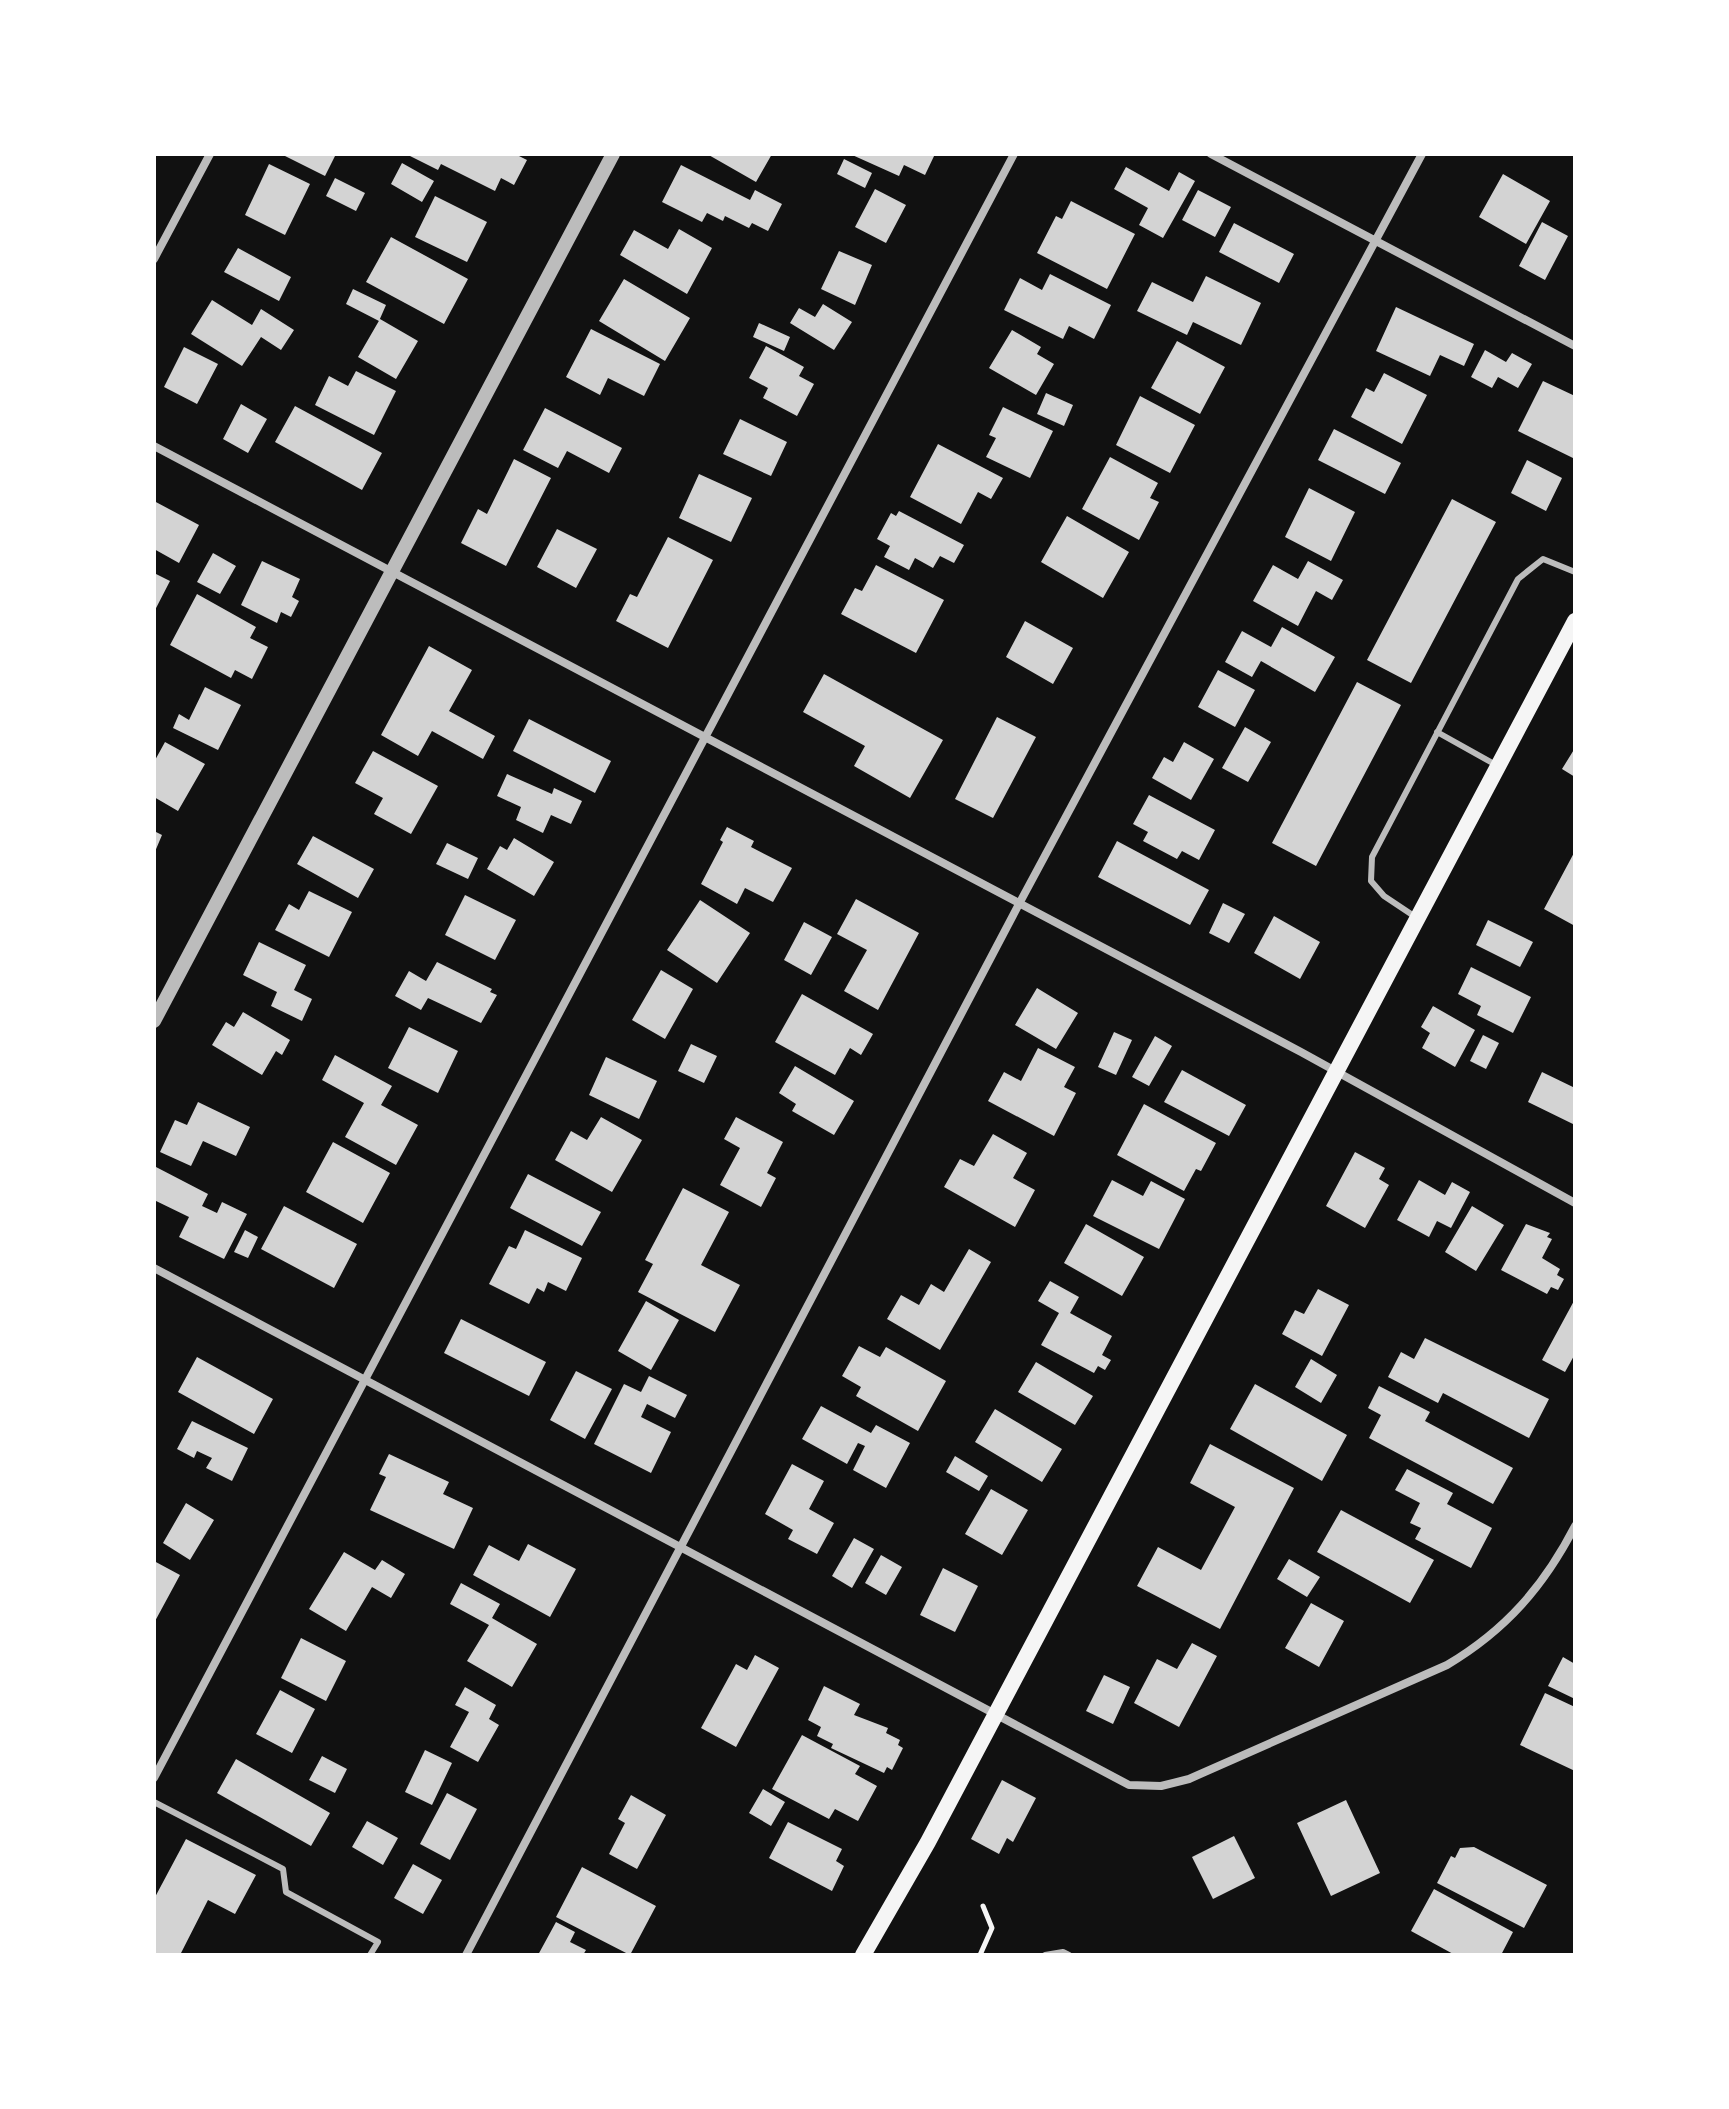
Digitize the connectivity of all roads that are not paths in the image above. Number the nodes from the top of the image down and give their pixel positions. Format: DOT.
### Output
graph roads {
  1 [pos="210,154"];
  2 [pos="613,154"];
  3 [pos="1014,154"];
  4 [pos="1211,154"];
  5 [pos="1422,154"];
  6 [pos="1376,240"];
  7 [pos="154,259"];
  8 [pos="1575,346"];
  9 [pos="154,446"];
  10 [pos="1575,572"];
  11 [pos="393,573"];
  12 [pos="1575,621"];
  13 [pos="1437,732"];
  14 [pos="707,737"];
  15 [pos="1498,766"];
  16 [pos="1019,904"];
  17 [pos="1417,918"];
  18 [pos="154,1021"];
  19 [pos="1336,1071"];
  20 [pos="1575,1203"];
  21 [pos="154,1268"];
  22 [pos="363,1380"];
  23 [pos="1575,1526"];
  24 [pos="682,1547"];
  25 [pos="995,1716"];
  26 [pos="154,1778"];
  27 [pos="154,1802"];
  28 [pos="370,1955"];
  29 [pos="466,1955"];
  30 [pos="863,1955"];
  31 [pos="1045,1955"];
  32 [pos="1069,1955"];
  1 -- 7 [label="street"];
  2 -- 11 [label="street"];
  3 -- 14 [label="street"];
  4 -- 6 [label="street"];
  5 -- 6 [label="street"];
  6 -- 8 [label="street"];
  6 -- 16 [label="street"];
  9 -- 11 [label="street"];
  10 -- 13 [label="lane"];
  11 -- 14 [label="street"];
  11 -- 18 [label="street"];
  12 -- 15 [label="main road"];
  13 -- 15 [label="lane"];
  13 -- 17 [label="lane"];
  14 -- 16 [label="street"];
  14 -- 22 [label="street"];
  15 -- 17 [label="main road"];
  16 -- 19 [label="street"];
  16 -- 24 [label="street"];
  17 -- 19 [label="main road"];
  19 -- 20 [label="street"];
  19 -- 25 [label="main road"];
  21 -- 22 [label="street"];
  22 -- 24 [label="street"];
  22 -- 26 [label="street"];
  23 -- 25 [label="street"];
  24 -- 25 [label="street"];
  24 -- 29 [label="street"];
  25 -- 30 [label="main road"];
  27 -- 28 [label="lane"];
  31 -- 32 [label="lane"];
}
